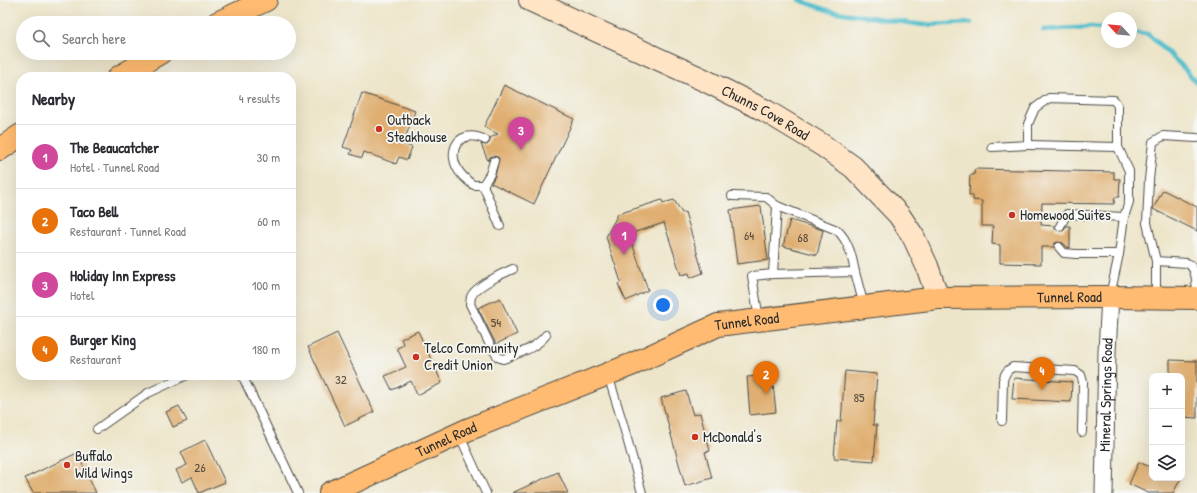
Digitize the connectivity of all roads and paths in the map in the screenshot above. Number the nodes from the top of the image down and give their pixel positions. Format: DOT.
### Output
graph roads {
  1 [pos="266,0"];
  2 [pos="530,0"];
  3 [pos="232,16"];
  4 [pos="148,60"];
  5 [pos="128,72"];
  6 [pos="16,138"];
  7 [pos="1197,138"];
  8 [pos="485,140"];
  9 [pos="1028,145"];
  10 [pos="992,147"];
  11 [pos="1118,147"];
  12 [pos="0,149"];
  13 [pos="494,161"];
  14 [pos="483,185"];
  15 [pos="732,196"];
  16 [pos="777,206"];
  17 [pos="1124,217"];
  18 [pos="500,226"];
  19 [pos="1060,226"];
  20 [pos="1059,247"];
  21 [pos="1119,254"];
  22 [pos="1156,261"];
  23 [pos="513,269"];
  24 [pos="855,272"];
  25 [pos="773,274"];
  26 [pos="1197,293"];
  27 [pos="1110,297"];
  28 [pos="938,298"];
  29 [pos="1156,298"];
  30 [pos="1197,298"];
  31 [pos="864,307"];
  32 [pos="759,320"];
  33 [pos="546,335"];
  34 [pos="607,374"];
  35 [pos="175,380"];
  36 [pos="244,380"];
  37 [pos="1002,421"];
  38 [pos="97,429"];
  39 [pos="1082,432"];
  40 [pos="459,434"];
  41 [pos="298,493"];
  42 [pos="330,493"];
  43 [pos="486,493"];
  44 [pos="642,493"];
  45 [pos="1104,493"];
  1 -- 3 [label="main road"];
  2 -- 28 [label="main road, Chunns Cove Road"];
  4 -- 5 [label="main road"];
  6 -- 12 [label="main road"];
  7 -- 22 [label="lane"];
  8 -- 14 [label="lane"];
  9 -- 10 [label="lane"];
  9 -- 11 [label="lane"];
  9 -- 11 [label="lane"];
  11 -- 17 [label="lane"];
  13 -- 14 [label="lane"];
  14 -- 18 [label="lane"];
  15 -- 16 [label="lane"];
  16 -- 24 [label="lane"];
  16 -- 25 [label="lane"];
  17 -- 19 [label="lane"];
  17 -- 21 [label="lane"];
  20 -- 21 [label="lane"];
  21 -- 27 [label="lane"];
  22 -- 26 [label="lane"];
  22 -- 29 [label="lane"];
  23 -- 33 [label="lane"];
  24 -- 25 [label="lane"];
  24 -- 31 [label="lane"];
  25 -- 32 [label="lane"];
  27 -- 28 [label="main road, Tunnel Road"];
  27 -- 29 [label="main road, Tunnel Road"];
  27 -- 45 [label="street, Mineral Springs Road"];
  28 -- 31 [label="main road, Tunnel Road"];
  29 -- 30 [label="main road, Tunnel Road"];
  31 -- 32 [label="main road, Tunnel Road"];
  32 -- 34 [label="main road, Tunnel Road"];
  34 -- 40 [label="main road, Tunnel Road"];
  34 -- 44 [label="lane"];
  35 -- 38 [label="lane"];
  36 -- 41 [label="lane"];
  37 -- 39 [label="lane"];
  40 -- 42 [label="main road, Tunnel Road"];
  40 -- 43 [label="lane"];
}
